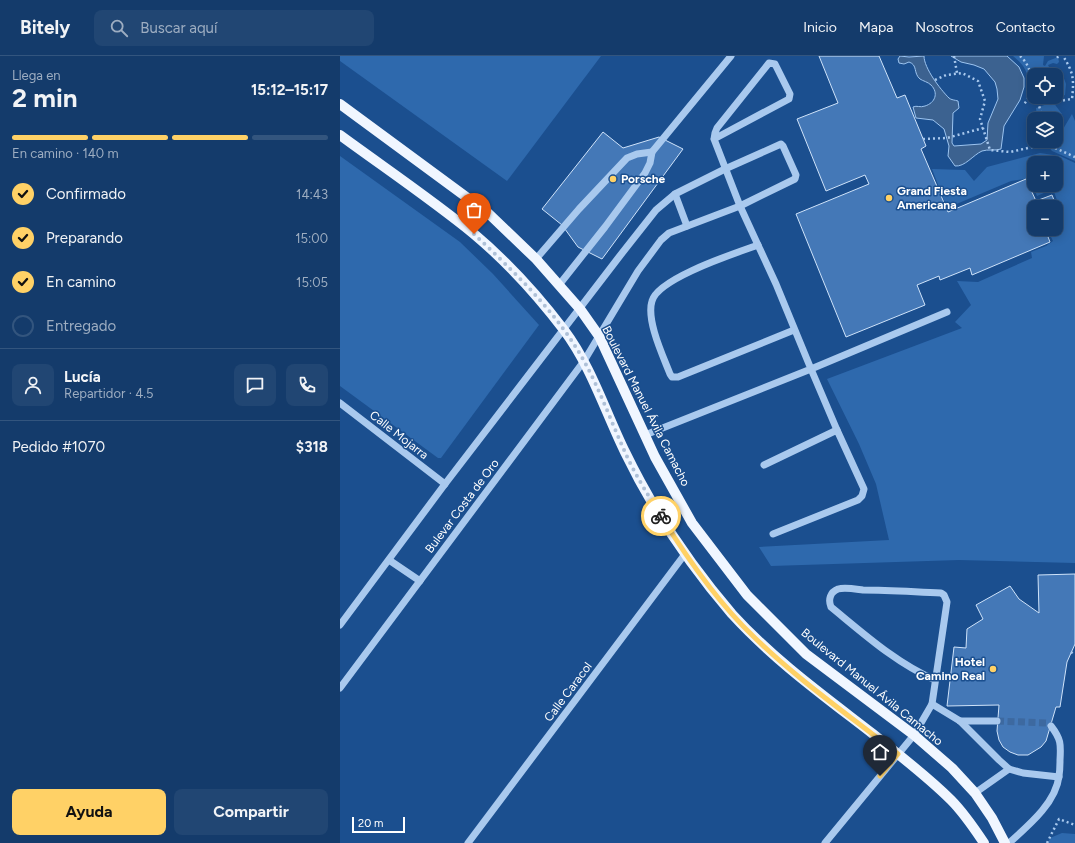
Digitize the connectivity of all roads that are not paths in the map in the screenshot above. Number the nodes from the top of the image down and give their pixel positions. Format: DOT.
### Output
graph roads {
  1 [pos="731,56"];
  2 [pos="340,104"];
  3 [pos="340,135"];
  4 [pos="714,139"];
  5 [pos="652,152"];
  6 [pos="725,169"];
  7 [pos="675,194"];
  8 [pos="740,206"];
  9 [pos="687,226"];
  10 [pos="758,245"];
  11 [pos="536,258"];
  12 [pos="559,285"];
  13 [pos="580,309"];
  14 [pos="947,312"];
  15 [pos="564,330"];
  16 [pos="794,330"];
  17 [pos="599,336"];
  18 [pos="584,361"];
  19 [pos="811,369"];
  20 [pos="340,403"];
  21 [pos="837,430"];
  22 [pos="645,435"];
  23 [pos="764,465"];
  24 [pos="445,484"];
  25 [pos="773,534"];
  26 [pos="684,554"];
  27 [pos="389,560"];
  28 [pos="420,581"];
  29 [pos="340,625"];
  30 [pos="935,680"];
  31 [pos="340,688"];
  32 [pos="932,704"];
  33 [pos="960,721"];
  34 [pos="998,721"];
  35 [pos="1051,726"];
  36 [pos="914,735"];
  37 [pos="898,754"];
  38 [pos="1009,769"];
  39 [pos="1059,777"];
  40 [pos="975,793"];
  41 [pos="468,843"];
  42 [pos="825,843"];
  43 [pos="984,843"];
  44 [pos="1005,843"];
  45 [pos="1009,843"];
  1 -- 5 [label="street"];
  2 -- 11 [label="main road, Boulevard Manuel Ávila Camacho"];
  3 -- 15 [label="main road"];
  4 -- 4 [label="street"];
  4 -- 6 [label="street"];
  5 -- 11 [label="street"];
  5 -- 12 [label="street"];
  6 -- 7 [label="street"];
  6 -- 8 [label="street"];
  6 -- 8 [label="street, Bulevar Costa de Oro"];
  7 -- 9 [label="street"];
  7 -- 13 [label="street"];
  8 -- 9 [label="street, Bulevar Costa de Oro"];
  8 -- 10 [label="street"];
  9 -- 17 [label="street, Bulevar Costa de Oro"];
  10 -- 16 [label="street"];
  10 -- 16 [label="street"];
  11 -- 12 [label="main road, Boulevard Manuel Ávila Camacho"];
  12 -- 13 [label="main road, Boulevard Manuel Ávila Camacho"];
  13 -- 15 [label="street"];
  13 -- 17 [label="main road, Boulevard Manuel Ávila Camacho"];
  14 -- 19 [label="street"];
  15 -- 18 [label="main road"];
  15 -- 24 [label="street"];
  16 -- 19 [label="street"];
  17 -- 18 [label="street, Bulevar Costa de Oro"];
  17 -- 22 [label="main road, Boulevard Manuel Ávila Camacho"];
  18 -- 26 [label="main road"];
  18 -- 28 [label="street, Bulevar Costa de Oro"];
  19 -- 21 [label="street"];
  19 -- 22 [label="street"];
  20 -- 24 [label="street, Calle Mojarra"];
  21 -- 23 [label="street"];
  21 -- 25 [label="street"];
  22 -- 36 [label="main road, Boulevard Manuel Ávila Camacho"];
  24 -- 27 [label="street"];
  26 -- 37 [label="main road"];
  26 -- 41 [label="street, Calle Caracol"];
  27 -- 28 [label="street"];
  27 -- 29 [label="street"];
  28 -- 31 [label="street, Bulevar Costa de Oro"];
  30 -- 30 [label="street"];
  30 -- 32 [label="street"];
  32 -- 33 [label="street"];
  32 -- 36 [label="street"];
  33 -- 34 [label="street"];
  33 -- 38 [label="street"];
  35 -- 39 [label="street"];
  36 -- 37 [label="street"];
  36 -- 40 [label="main road, Boulevard Manuel Ávila Camacho"];
  37 -- 42 [label="street"];
  37 -- 43 [label="main road"];
  38 -- 39 [label="street"];
  38 -- 40 [label="street"];
  39 -- 45 [label="street"];
  40 -- 44 [label="main road, Boulevard Manuel Ávila Camacho"];
}
